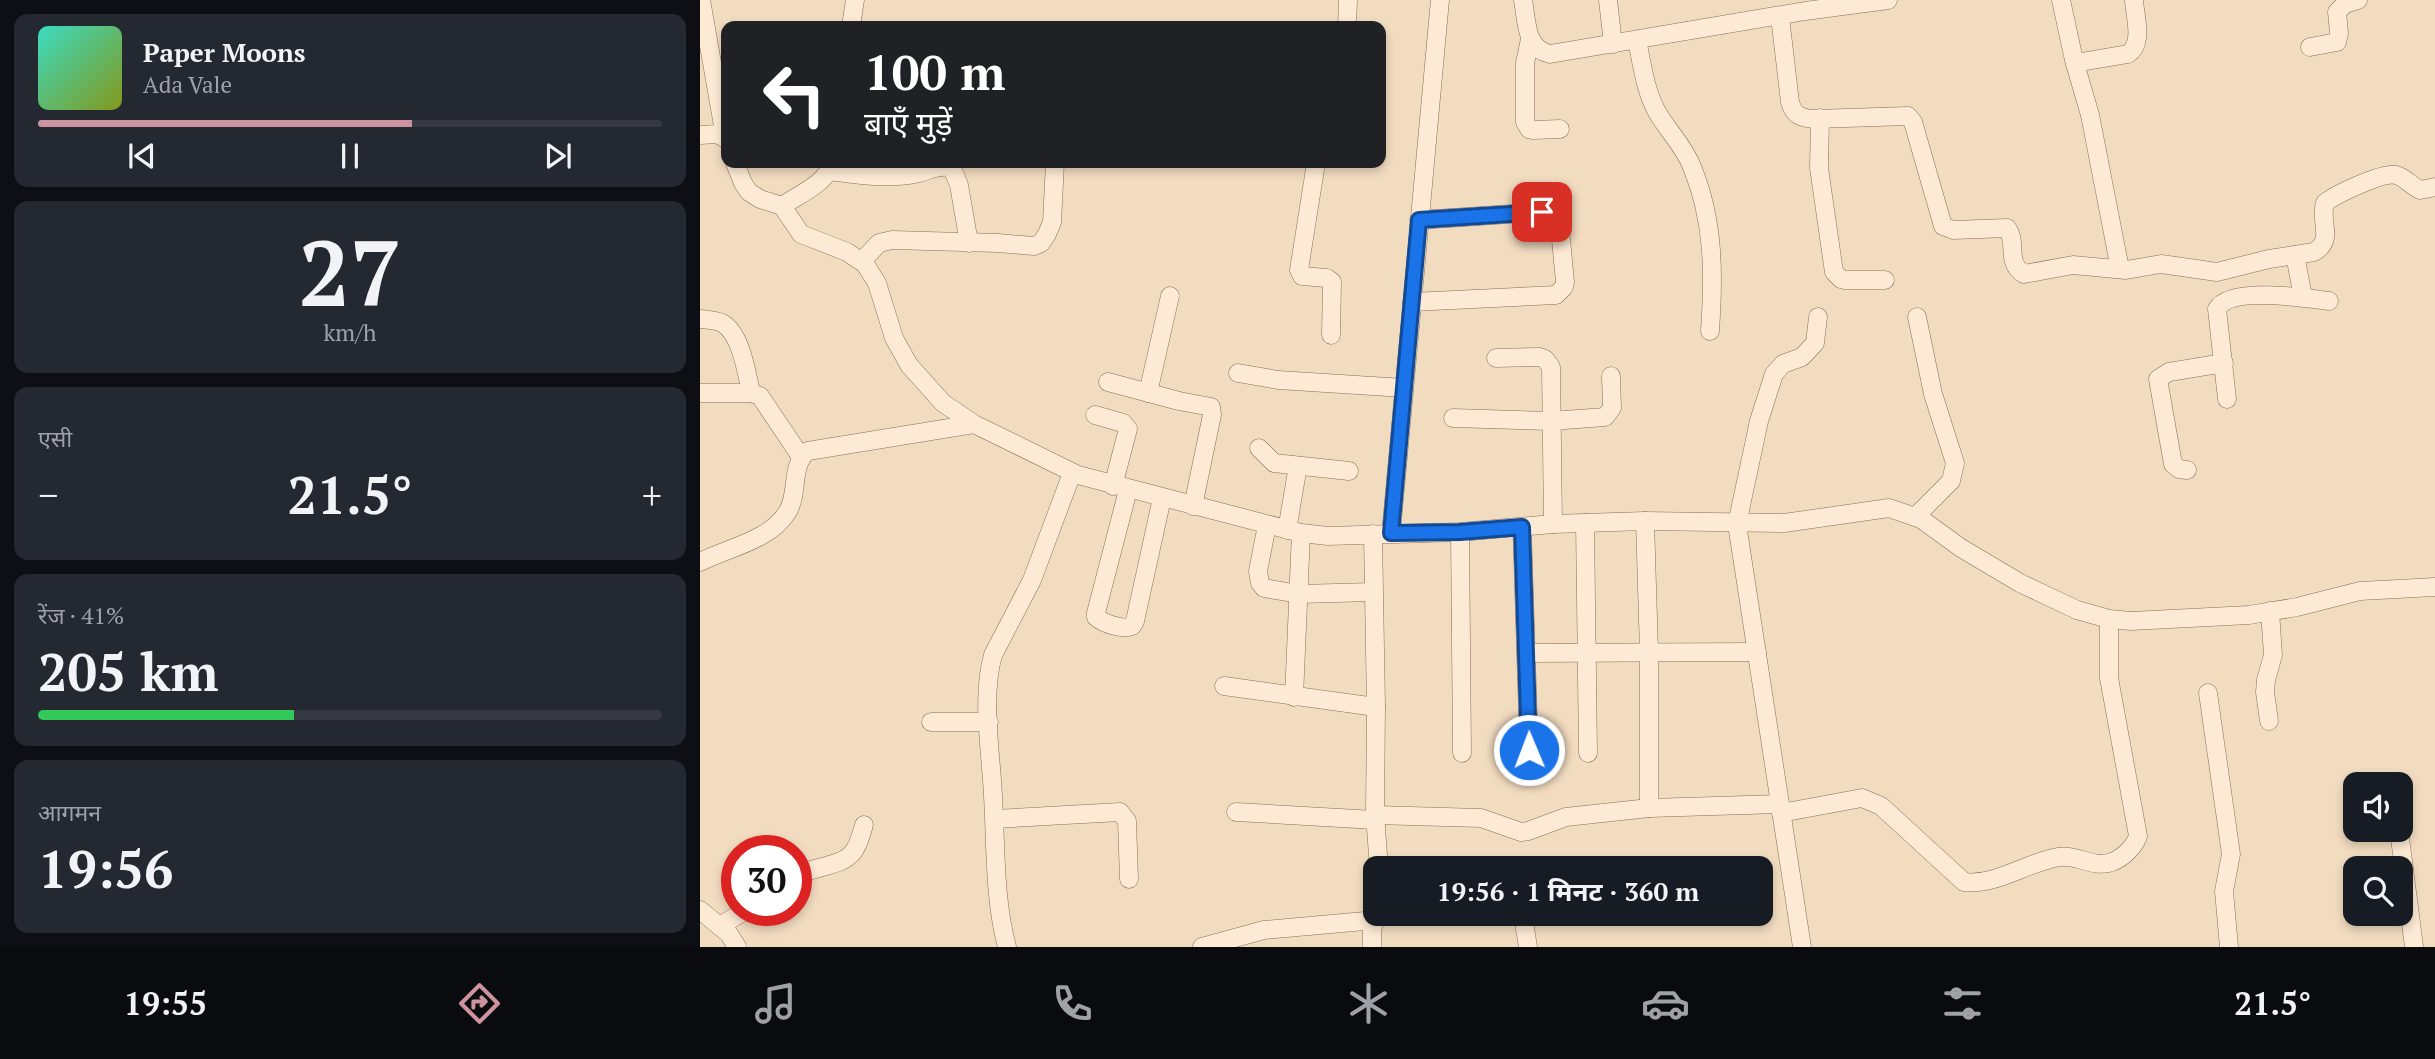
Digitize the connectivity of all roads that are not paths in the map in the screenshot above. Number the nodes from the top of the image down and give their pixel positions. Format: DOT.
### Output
graph roads {
  1 [pos="701,0"];
  2 [pos="855,0"];
  3 [pos="1348,0"];
  4 [pos="1440,0"];
  5 [pos="1522,0"];
  6 [pos="1608,0"];
  7 [pos="1888,0"];
  8 [pos="2061,0"];
  9 [pos="2134,0"];
  10 [pos="2358,0"];
  11 [pos="1780,16"];
  12 [pos="852,21"];
  13 [pos="1347,21"];
  14 [pos="1530,39"];
  15 [pos="1637,40"];
  16 [pos="1613,44"];
  17 [pos="2310,47"];
  18 [pos="2075,63"];
  19 [pos="721,109"];
  20 [pos="1820,118"];
  21 [pos="1560,129"];
  22 [pos="721,132"];
  23 [pos="700,135"];
  24 [pos="737,168"];
  25 [pos="830,168"];
  26 [pos="836,168"];
  27 [pos="937,168"];
  28 [pos="946,168"];
  29 [pos="1055,168"];
  30 [pos="1315,168"];
  31 [pos="2435,187"];
  32 [pos="782,206"];
  33 [pos="1419,220"];
  34 [pos="969,243"];
  35 [pos="2295,255"];
  36 [pos="862,261"];
  37 [pos="2120,270"];
  38 [pos="1885,280"];
  39 [pos="1170,296"];
  40 [pos="2303,297"];
  41 [pos="2329,301"];
  42 [pos="1412,302"];
  43 [pos="1818,317"];
  44 [pos="1917,317"];
  45 [pos="700,319"];
  46 [pos="1710,331"];
  47 [pos="1331,335"];
  48 [pos="1496,358"];
  49 [pos="2224,363"];
  50 [pos="1238,373"];
  51 [pos="1611,376"];
  52 [pos="1108,382"];
  53 [pos="1404,388"];
  54 [pos="700,393"];
  55 [pos="751,393"];
  56 [pos="1148,393"];
  57 [pos="2227,400"];
  58 [pos="1095,415"];
  59 [pos="1453,418"];
  60 [pos="1551,421"];
  61 [pos="974,425"];
  62 [pos="1259,448"];
  63 [pos="800,457"];
  64 [pos="1298,466"];
  65 [pos="2187,470"];
  66 [pos="1349,471"];
  67 [pos="1072,472"];
  68 [pos="1120,488"];
  69 [pos="1162,498"];
  70 [pos="1193,506"];
  71 [pos="1915,517"];
  72 [pos="1645,521"];
  73 [pos="1585,523"];
  74 [pos="1553,524"];
  75 [pos="1737,524"];
  76 [pos="1267,525"];
  77 [pos="1522,527"];
  78 [pos="1294,531"];
  79 [pos="1460,532"];
  80 [pos="1391,533"];
  81 [pos="1373,534"];
  82 [pos="700,562"];
  83 [pos="2435,587"];
  84 [pos="1373,592"];
  85 [pos="1299,594"];
  86 [pos="2270,611"];
  87 [pos="2109,619"];
  88 [pos="1649,652"];
  89 [pos="1756,652"];
  90 [pos="1528,653"];
  91 [pos="1588,653"];
  92 [pos="1224,686"];
  93 [pos="2208,693"];
  94 [pos="1294,696"];
  95 [pos="1376,707"];
  96 [pos="2269,721"];
  97 [pos="932,722"];
  98 [pos="989,722"];
  99 [pos="1529,750"];
  100 [pos="1462,753"];
  101 [pos="1588,753"];
  102 [pos="1649,808"];
  103 [pos="1780,809"];
  104 [pos="1236,812"];
  105 [pos="1375,818"];
  106 [pos="995,819"];
  107 [pos="864,825"];
  108 [pos="2401,842"];
  109 [pos="1378,856"];
  110 [pos="812,868"];
  111 [pos="1129,879"];
  112 [pos="700,910"];
  113 [pos="1363,919"];
  114 [pos="720,926"];
  115 [pos="1373,926"];
  116 [pos="1525,926"];
  117 [pos="1800,946"];
  118 [pos="737,947"];
  119 [pos="1007,947"];
  120 [pos="1202,947"];
  121 [pos="1372,947"];
  122 [pos="1528,947"];
  123 [pos="2229,947"];
  124 [pos="2414,947"];
  1 -- 19 [label="street"];
  2 -- 12 [label="street"];
  3 -- 13 [label="street"];
  4 -- 33 [label="street"];
  5 -- 14 [label="street"];
  6 -- 16 [label="street"];
  7 -- 11 [label="street"];
  8 -- 18 [label="street"];
  9 -- 18 [label="street"];
  10 -- 17 [label="street"];
  11 -- 15 [label="street"];
  11 -- 20 [label="street"];
  14 -- 16 [label="street"];
  14 -- 21 [label="street"];
  15 -- 16 [label="street"];
  15 -- 46 [label="street"];
  18 -- 37 [label="street"];
  20 -- 37 [label="street"];
  20 -- 38 [label="street"];
  22 -- 23 [label="street"];
  24 -- 32 [label="street"];
  25 -- 32 [label="street"];
  26 -- 27 [label="street"];
  28 -- 34 [label="street"];
  29 -- 34 [label="street"];
  30 -- 47 [label="street"];
  31 -- 35 [label="street"];
  32 -- 36 [label="street"];
  33 -- 42 [label="street"];
  33 -- 42 [label="street"];
  34 -- 36 [label="street"];
  35 -- 37 [label="street"];
  35 -- 40 [label="street"];
  36 -- 61 [label="street"];
  39 -- 56 [label="street"];
  40 -- 41 [label="street"];
  40 -- 49 [label="street"];
  42 -- 53 [label="street"];
  43 -- 75 [label="street"];
  44 -- 71 [label="street"];
  45 -- 55 [label="street"];
  48 -- 60 [label="street"];
  49 -- 57 [label="street"];
  49 -- 65 [label="street"];
  50 -- 53 [label="street"];
  51 -- 60 [label="street"];
  52 -- 56 [label="street"];
  53 -- 80 [label="street"];
  54 -- 55 [label="street"];
  55 -- 63 [label="street"];
  56 -- 70 [label="street"];
  58 -- 68 [label="street"];
  59 -- 60 [label="street"];
  60 -- 74 [label="street"];
  61 -- 63 [label="street"];
  61 -- 67 [label="street"];
  62 -- 64 [label="street"];
  63 -- 82 [label="street"];
  64 -- 66 [label="street"];
  64 -- 78 [label="street"];
  67 -- 68 [label="street"];
  67 -- 98 [label="street"];
  68 -- 69 [label="street"];
  68 -- 69 [label="street"];
  69 -- 70 [label="street"];
  70 -- 76 [label="street"];
  71 -- 75 [label="street"];
  71 -- 87 [label="street"];
  72 -- 73 [label="street"];
  72 -- 75 [label="street"];
  72 -- 88 [label="street"];
  73 -- 74 [label="street"];
  73 -- 91 [label="street"];
  74 -- 77 [label="street"];
  75 -- 89 [label="street"];
  76 -- 78 [label="street"];
  76 -- 85 [label="street"];
  77 -- 79 [label="street"];
  77 -- 90 [label="street"];
  78 -- 81 [label="street"];
  78 -- 85 [label="street"];
  79 -- 80 [label="street"];
  79 -- 100 [label="street"];
  80 -- 81 [label="street"];
  81 -- 84 [label="street"];
  83 -- 86 [label="street"];
  84 -- 85 [label="street"];
  84 -- 95 [label="street"];
  85 -- 94 [label="street"];
  86 -- 87 [label="street"];
  86 -- 96 [label="street"];
  87 -- 103 [label="street"];
  88 -- 89 [label="street"];
  88 -- 91 [label="street"];
  88 -- 102 [label="street"];
  89 -- 103 [label="street"];
  90 -- 91 [label="street"];
  90 -- 99 [label="street"];
  91 -- 101 [label="street"];
  92 -- 94 [label="street"];
  93 -- 123 [label="street"];
  94 -- 95 [label="street"];
  95 -- 105 [label="street"];
  97 -- 98 [label="street"];
  98 -- 106 [label="street"];
  102 -- 103 [label="street"];
  102 -- 105 [label="street"];
  103 -- 117 [label="street"];
  104 -- 105 [label="street"];
  105 -- 109 [label="street"];
  106 -- 111 [label="street"];
  106 -- 119 [label="street"];
  107 -- 110 [label="street"];
  108 -- 124 [label="street"];
  112 -- 114 [label="street"];
  113 -- 120 [label="street"];
  114 -- 118 [label="street"];
  115 -- 121 [label="street"];
  116 -- 122 [label="street"];
}
